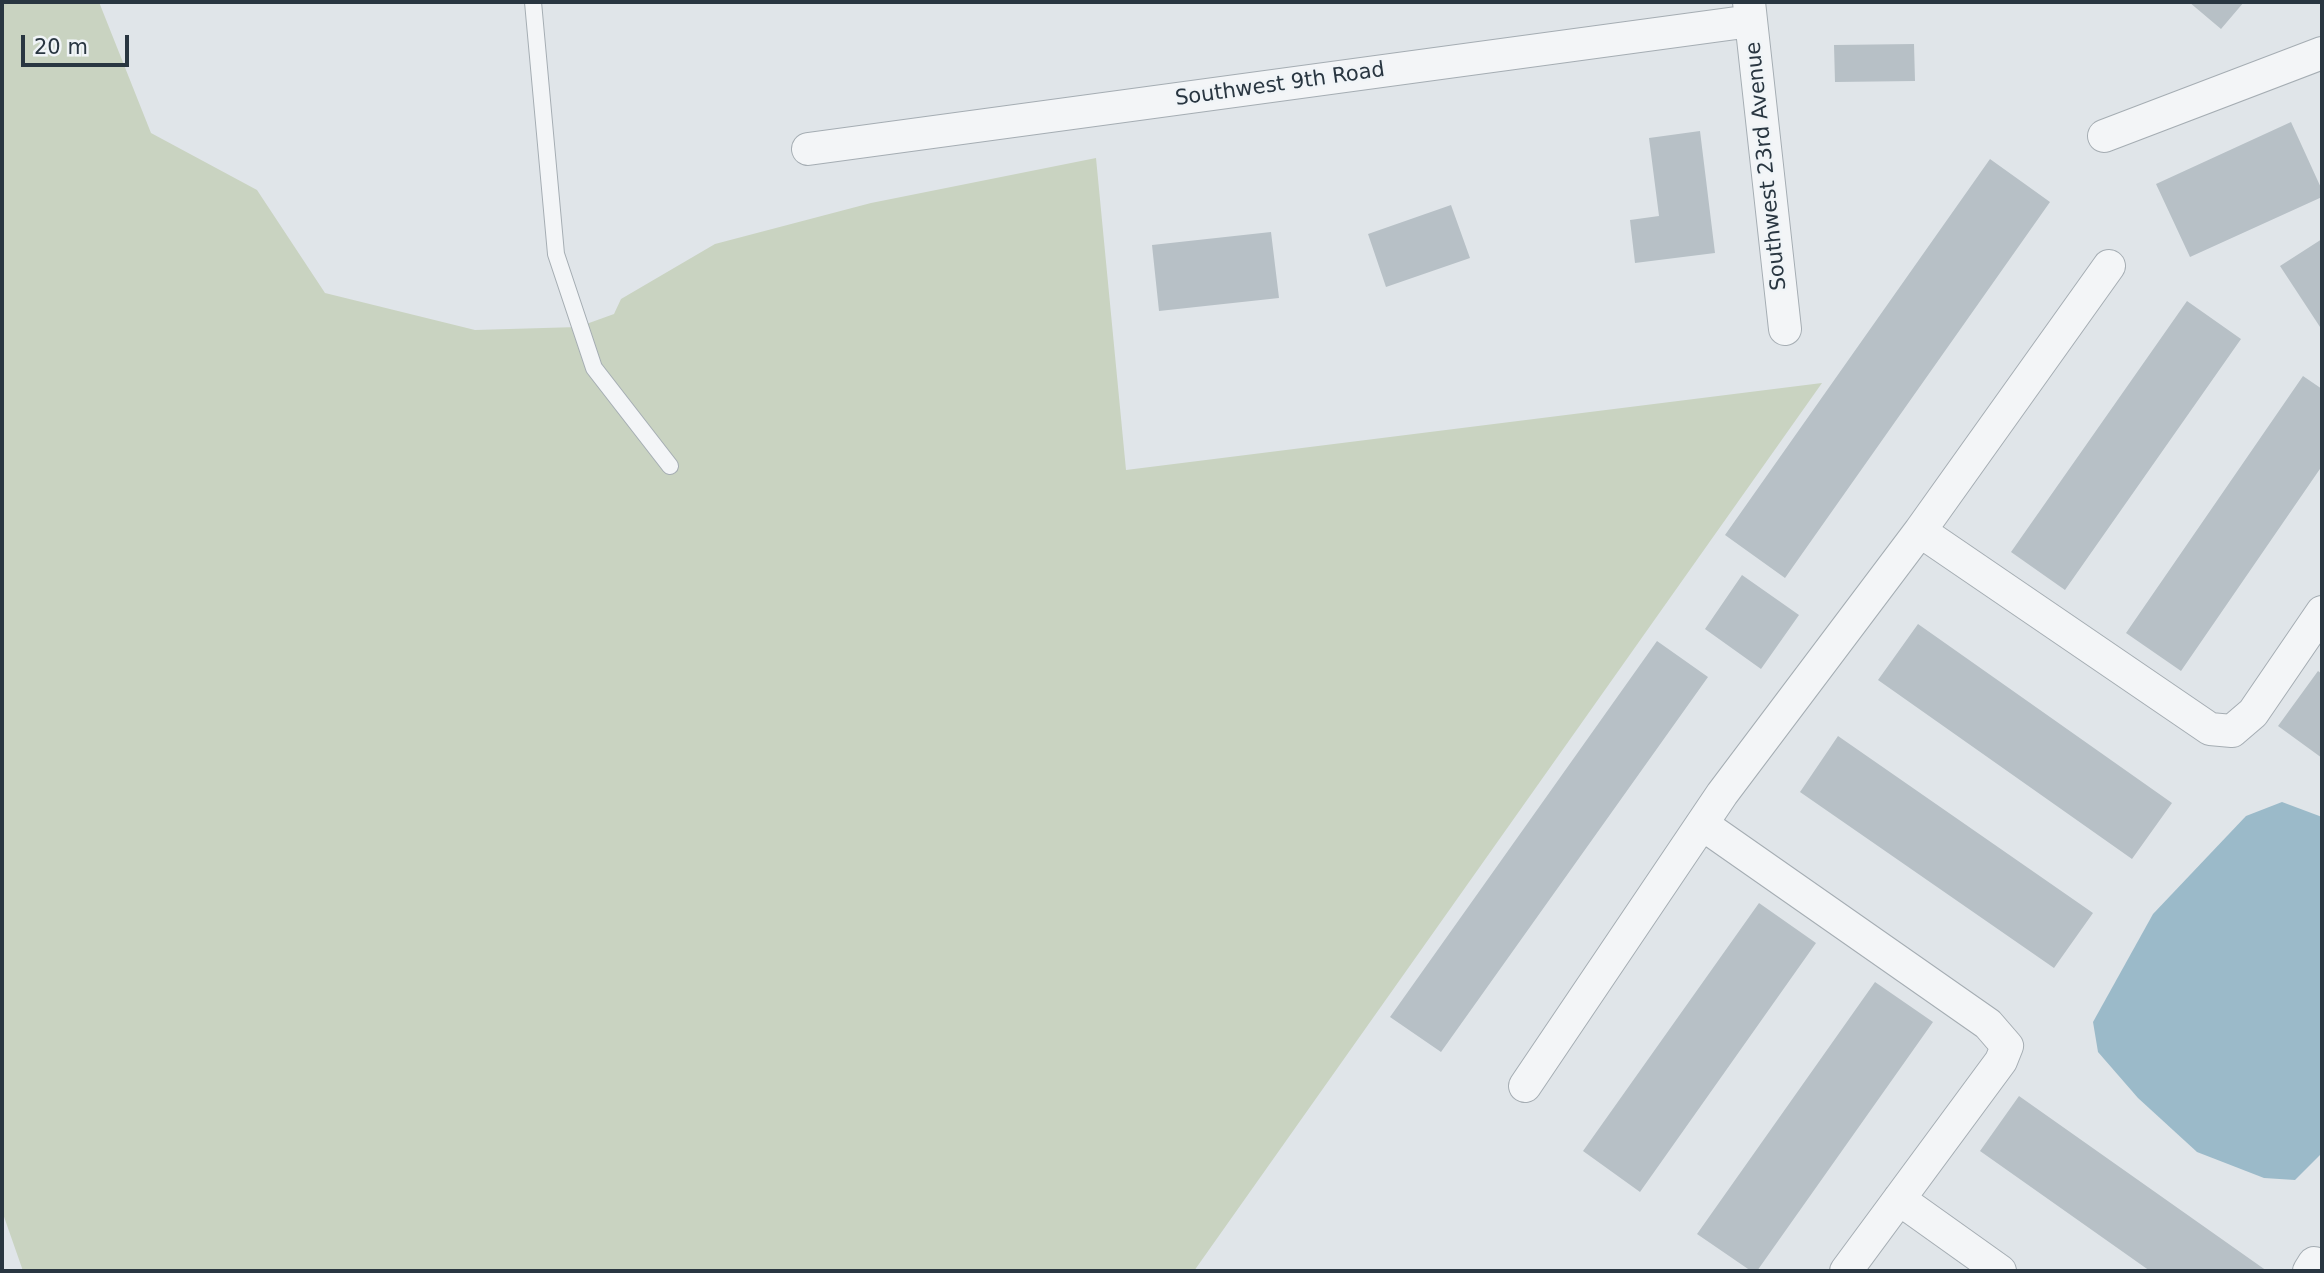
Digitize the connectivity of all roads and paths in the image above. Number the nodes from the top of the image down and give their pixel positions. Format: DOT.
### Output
graph roads {
  1 [pos="533,2"];
  2 [pos="1750,11"];
  3 [pos="2322,53"];
  4 [pos="2104,136"];
  5 [pos="808,149"];
  6 [pos="2109,266"];
  7 [pos="1786,330"];
  8 [pos="670,466"];
  9 [pos="1920,531"];
  10 [pos="2322,612"];
  11 [pos="1702,824"];
  12 [pos="1525,1086"];
  13 [pos="1899,1199"];
  14 [pos="2322,1265"];
  15 [pos="1846,1271"];
  16 [pos="2000,1271"];
  17 [pos="2309,1271"];
  1 -- 8 [label="lane"];
  2 -- 5 [label="street, Southwest 9th Road"];
  2 -- 7 [label="street, Southwest 23rd Avenue"];
  3 -- 4 [label="street"];
  6 -- 9 [label="street"];
  9 -- 10 [label="street"];
  9 -- 11 [label="street"];
  11 -- 12 [label="street"];
  11 -- 13 [label="street"];
  13 -- 15 [label="street"];
  13 -- 16 [label="street"];
  14 -- 17 [label="street"];
}
